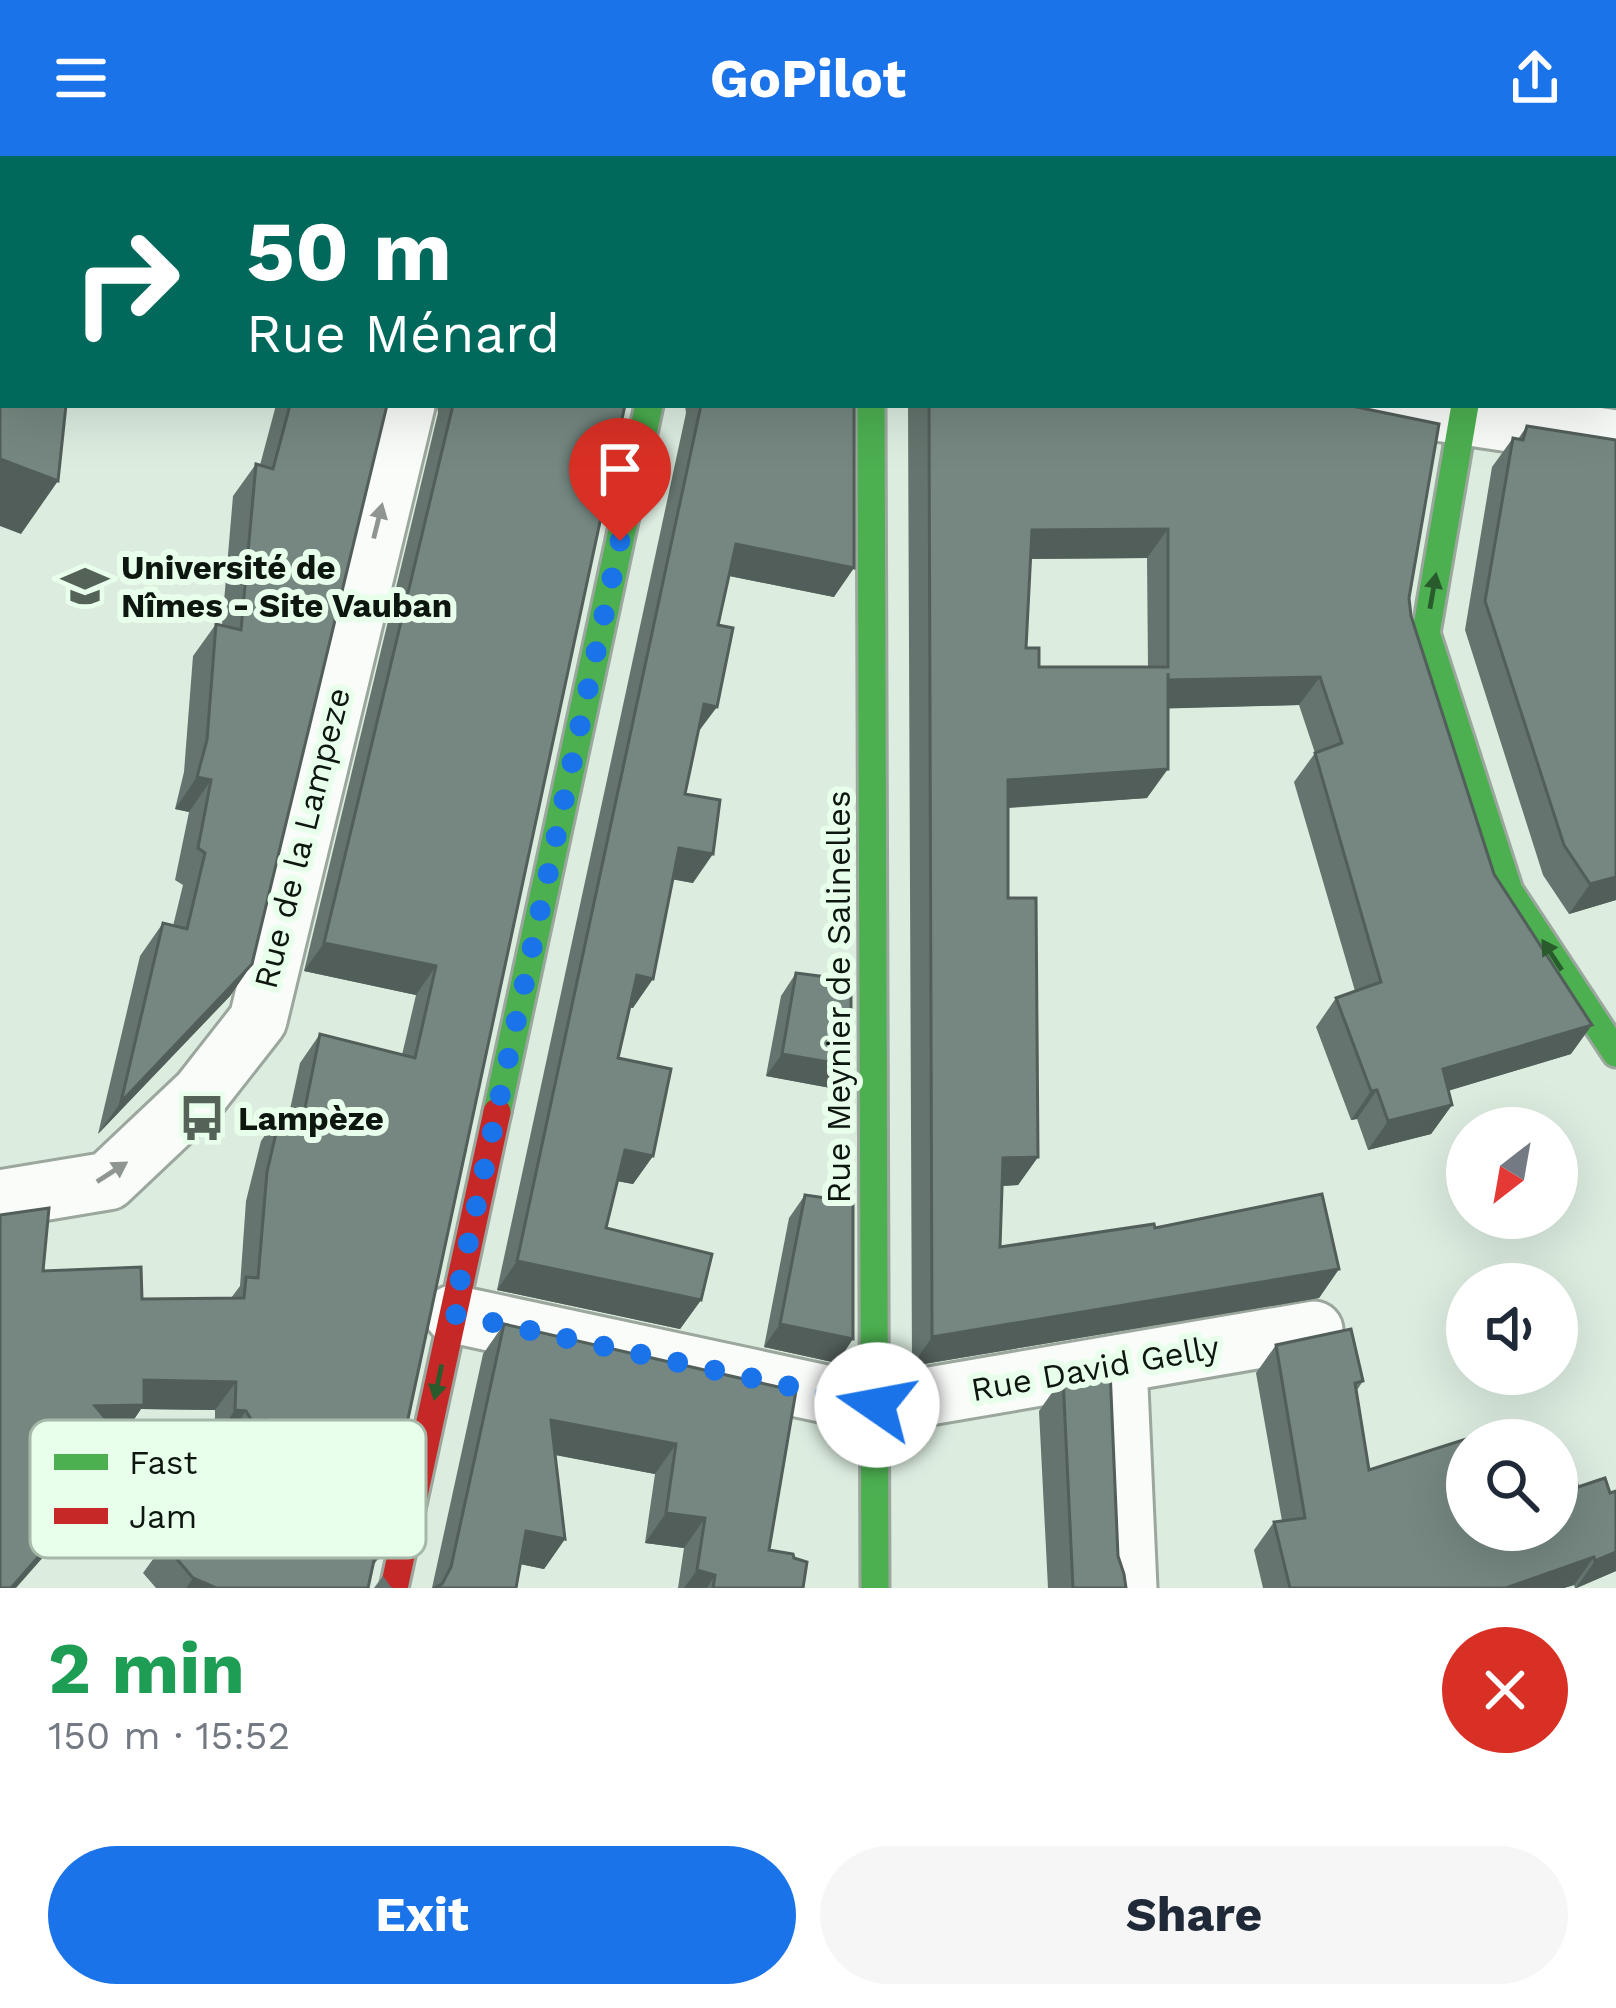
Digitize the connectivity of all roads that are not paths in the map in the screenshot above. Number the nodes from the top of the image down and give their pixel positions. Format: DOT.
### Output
graph roads {
  1 [pos="405,408"];
  2 [pos="648,408"];
  3 [pos="871,408"];
  4 [pos="1427,408"];
  5 [pos="1464,411"];
  6 [pos="1616,439"];
  7 [pos="1616,1053"];
  8 [pos="0,1198"];
  9 [pos="453,1314"];
  10 [pos="1314,1330"];
  11 [pos="1118,1364"];
  12 [pos="877,1405"];
  13 [pos="426,1439"];
  14 [pos="400,1558"];
  15 [pos="394,1588"];
  16 [pos="875,1588"];
  17 [pos="1128,1588"];
  8 -- 1 [label="street, Rue de la Lampeze, one-way"];
  2 -- 9 [label="street"];
  3 -- 12 [label="street, Rue Meynier de Salinelles"];
  4 -- 5 [label="street"];
  5 -- 6 [label="street"];
  7 -- 5 [label="street, one-way"];
  9 -- 12 [label="street, Rue David Gelly"];
  9 -- 13 [label="street, one-way"];
  10 -- 11 [label="street, Rue David Gelly"];
  11 -- 12 [label="street, Rue David Gelly"];
  11 -- 17 [label="street"];
  12 -- 16 [label="street, Rue Meynier de Salinelles"];
  14 -- 15 [label="street, one-way"];
}
